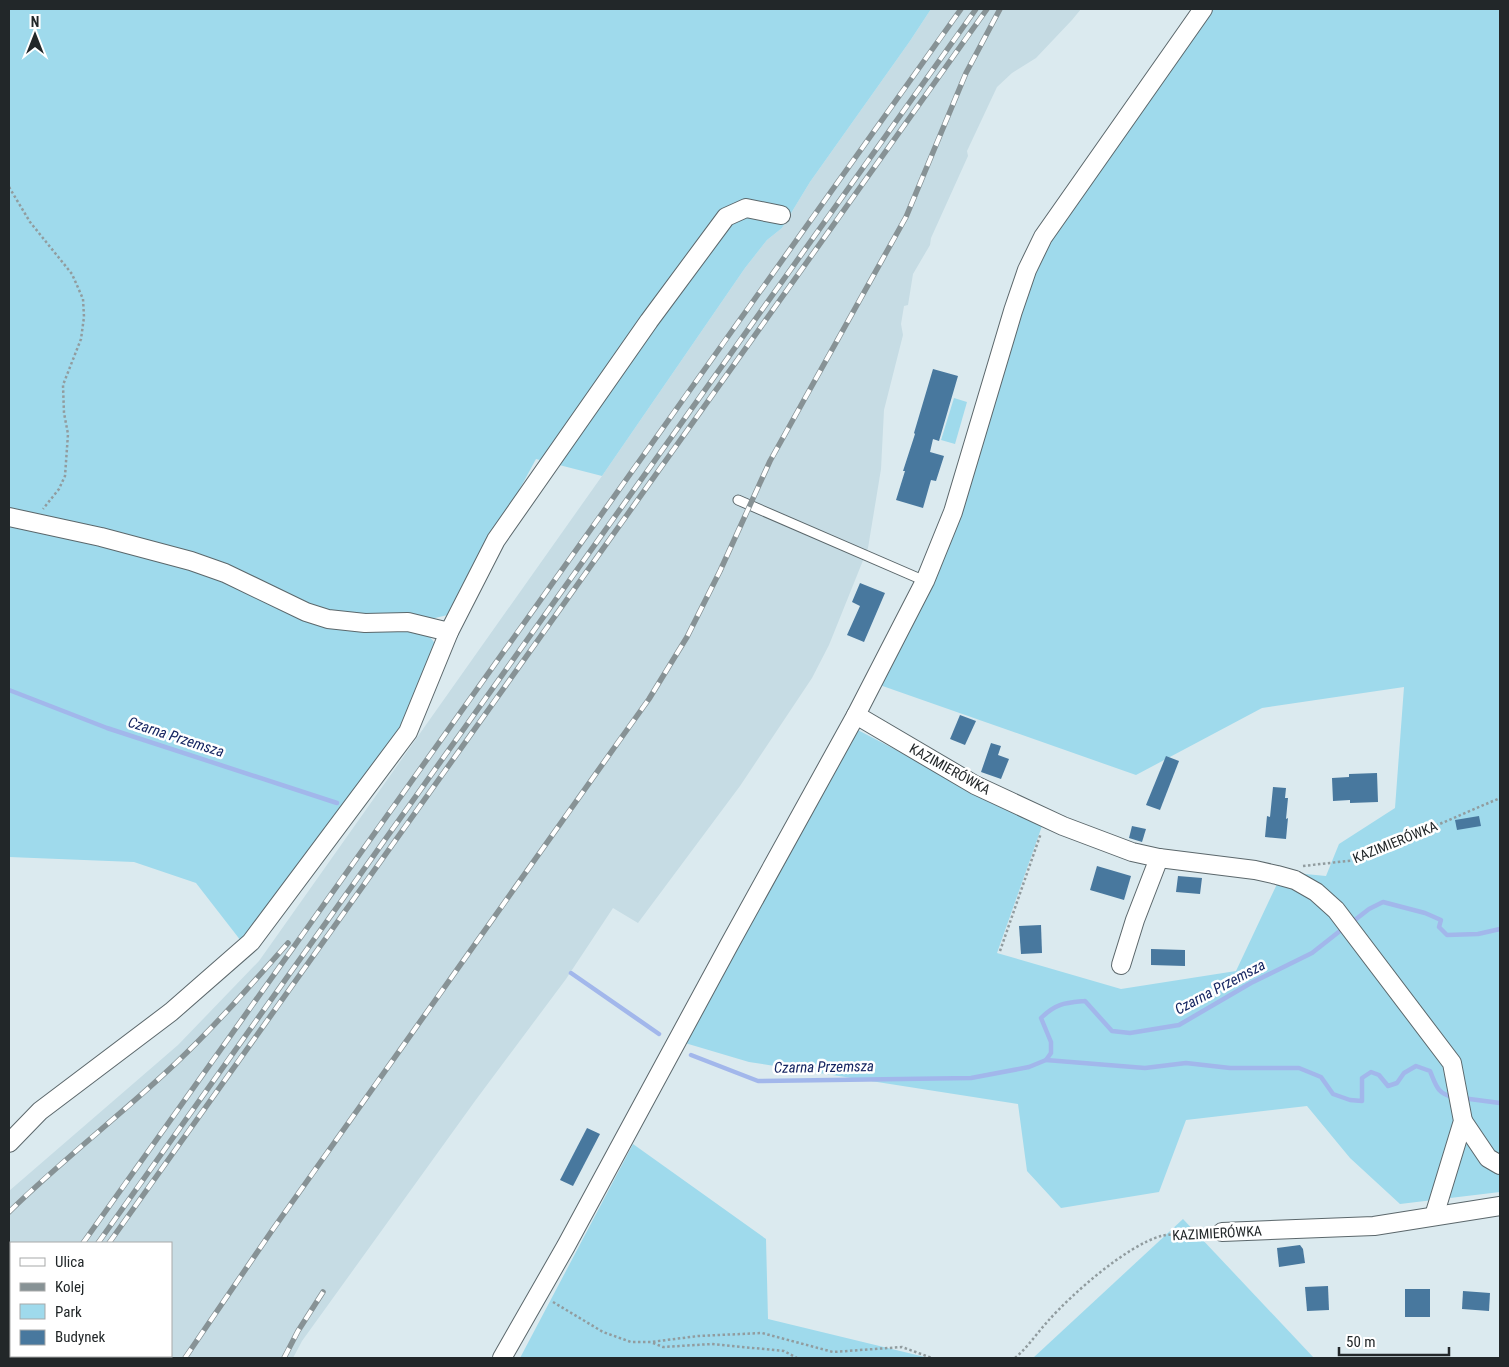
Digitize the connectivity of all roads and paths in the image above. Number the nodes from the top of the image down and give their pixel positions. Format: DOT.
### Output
graph roads {
  1 [pos="1203,9"];
  2 [pos="9,187"];
  3 [pos="781,215"];
  4 [pos="738,500"];
  5 [pos="9,517"];
  6 [pos="31,522"];
  7 [pos="925,581"];
  8 [pos="449,632"];
  9 [pos="856,715"];
  10 [pos="1500,798"];
  11 [pos="1046,818"];
  12 [pos="1159,858"];
  13 [pos="1301,866"];
  14 [pos="1000,951"];
  15 [pos="1121,965"];
  16 [pos="1462,1114"];
  17 [pos="9,1143"];
  18 [pos="1500,1165"];
  19 [pos="1500,1206"];
  20 [pos="1434,1216"];
  21 [pos="1222,1232"];
  22 [pos="539,1293"];
  23 [pos="651,1342"];
  24 [pos="502,1358"];
  25 [pos="797,1358"];
  26 [pos="932,1358"];
  27 [pos="1015,1358"];
  1 -- 7 [label="street"];
  2 -- 6 [label="path"];
  3 -- 8 [label="street"];
  4 -- 7 [label="lane"];
  5 -- 6 [label="street"];
  6 -- 8 [label="street"];
  7 -- 9 [label="street"];
  8 -- 17 [label="street"];
  9 -- 11 [label="street, KAZIMIERÓWKA"];
  9 -- 22 [label="street"];
  10 -- 13 [label="path, KAZIMIERÓWKA"];
  11 -- 12 [label="street, KAZIMIERÓWKA"];
  11 -- 14 [label="path"];
  12 -- 15 [label="street"];
  12 -- 16 [label="street, KAZIMIERÓWKA"];
  16 -- 18 [label="street, KAZIMIERÓWKA"];
  16 -- 20 [label="street, KAZIMIERÓWKA"];
  19 -- 20 [label="street, KAZIMIERÓWKA"];
  20 -- 21 [label="street, KAZIMIERÓWKA"];
  21 -- 27 [label="path, KAZIMIERÓWKA"];
  22 -- 23 [label="path"];
  22 -- 24 [label="street"];
  23 -- 25 [label="path"];
  23 -- 26 [label="path"];
}
